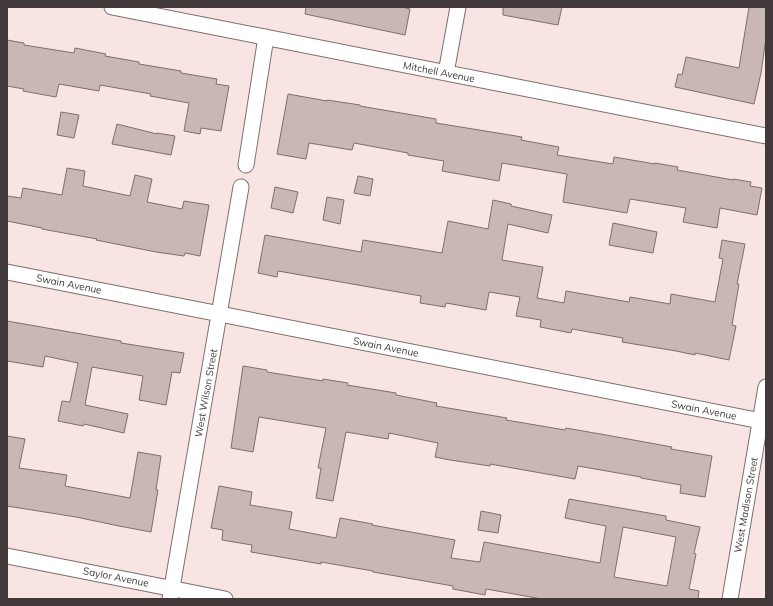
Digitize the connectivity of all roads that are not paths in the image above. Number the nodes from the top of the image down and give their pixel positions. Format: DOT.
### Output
graph roads {
  1 [pos="112,7"];
  2 [pos="458,7"];
  3 [pos="266,37"];
  4 [pos="446,73"];
  5 [pos="766,136"];
  6 [pos="246,166"];
  7 [pos="242,187"];
  8 [pos="7,272"];
  9 [pos="220,314"];
  10 [pos="766,387"];
  11 [pos="763,421"];
  12 [pos="7,556"];
  13 [pos="171,594"];
  14 [pos="225,599"];
  15 [pos="730,599"];
  1 -- 3 [label="street, Mitchell Avenue"];
  2 -- 4 [label="street"];
  3 -- 4 [label="street, Mitchell Avenue"];
  3 -- 6 [label="street"];
  4 -- 5 [label="street, Mitchell Avenue"];
  7 -- 9 [label="street, West Wilson Street"];
  8 -- 9 [label="street, Swain Avenue"];
  9 -- 11 [label="street, Swain Avenue"];
  9 -- 13 [label="street, West Wilson Street"];
  10 -- 11 [label="street, West Madison Street"];
  11 -- 15 [label="street, West Madison Street"];
  12 -- 13 [label="street, Saylor Avenue"];
  13 -- 14 [label="street, Saylor Avenue"];
}
